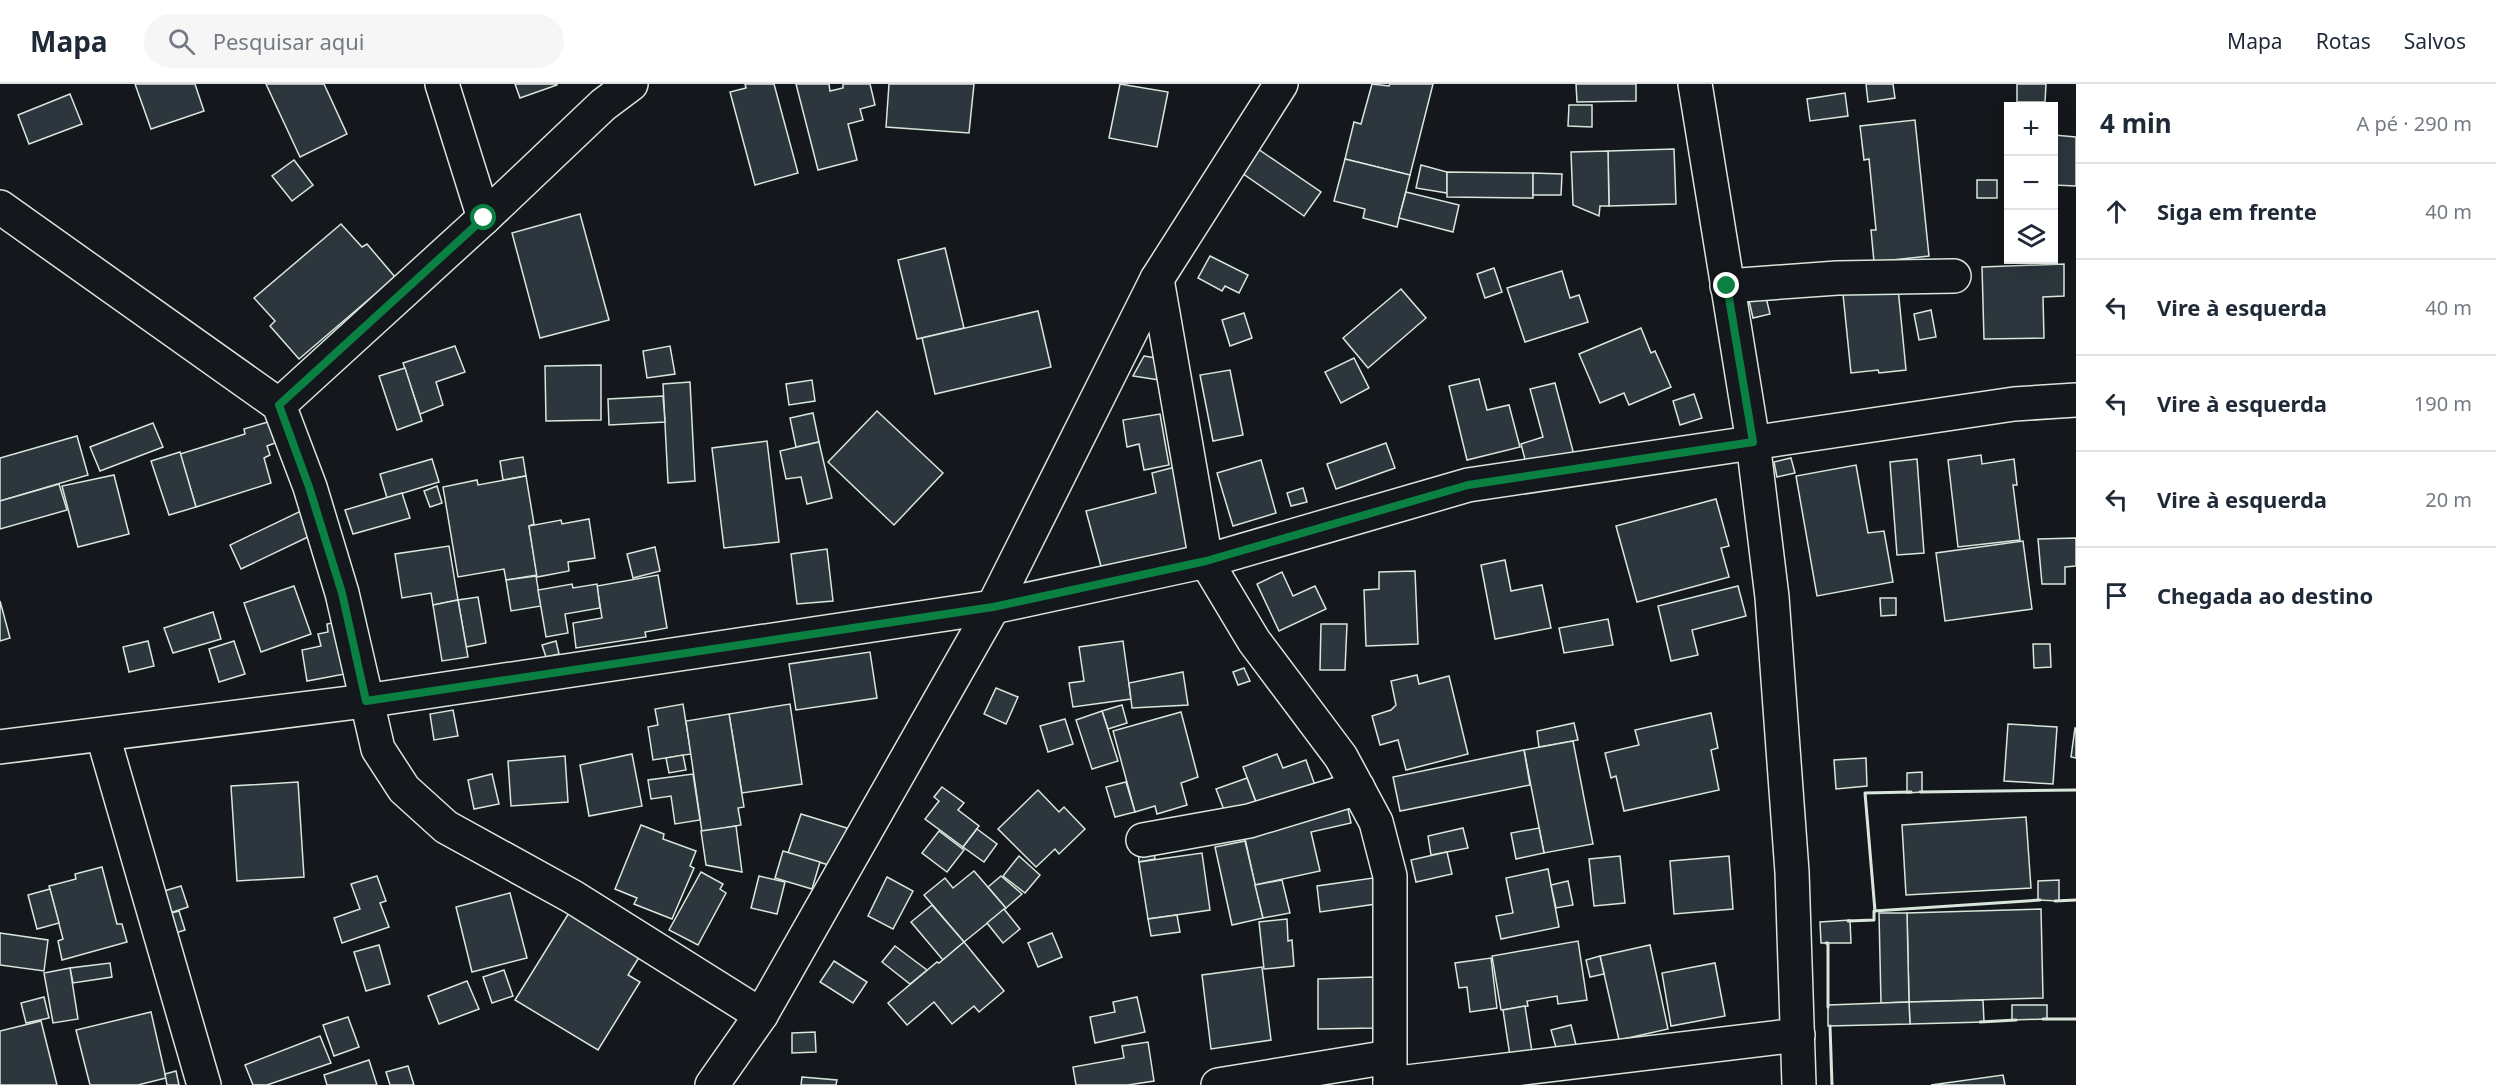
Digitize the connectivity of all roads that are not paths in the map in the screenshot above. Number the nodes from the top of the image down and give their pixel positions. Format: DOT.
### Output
graph roads {
  1 [pos="442,84"];
  2 [pos="631,84"];
  3 [pos="1281,84"];
  4 [pos="1695,84"];
  5 [pos="0,207"];
  6 [pos="484,218"];
  7 [pos="1954,276"];
  8 [pos="1157,279"];
  9 [pos="1727,286"];
  10 [pos="2076,400"];
  11 [pos="279,405"];
  12 [pos="1753,442"];
  13 [pos="1206,561"];
  14 [pos="993,607"];
  15 [pos="366,701"];
  16 [pos="103,736"];
  17 [pos="0,747"];
  18 [pos="1358,788"];
  19 [pos="1143,840"];
  20 [pos="761,1015"];
  21 [pos="1798,1035"];
  22 [pos="1389,1075"];
  23 [pos="204,1085"];
  24 [pos="712,1085"];
  25 [pos="1218,1085"];
  26 [pos="1799,1085"];
  1 -- 6 [label="street"];
  2 -- 6 [label="street"];
  3 -- 8 [label="street"];
  4 -- 9 [label="street"];
  5 -- 11 [label="street"];
  6 -- 11 [label="street"];
  7 -- 9 [label="street"];
  8 -- 13 [label="street"];
  8 -- 14 [label="street"];
  9 -- 12 [label="street"];
  10 -- 12 [label="street"];
  11 -- 15 [label="street"];
  12 -- 13 [label="street"];
  12 -- 21 [label="street"];
  13 -- 14 [label="street"];
  13 -- 18 [label="street"];
  14 -- 15 [label="street"];
  14 -- 20 [label="street"];
  15 -- 16 [label="street"];
  15 -- 20 [label="street"];
  16 -- 17 [label="street"];
  16 -- 23 [label="street"];
  18 -- 19 [label="street"];
  18 -- 22 [label="street"];
  20 -- 24 [label="street"];
  21 -- 22 [label="street"];
  21 -- 26 [label="street"];
  22 -- 25 [label="street"];
}
